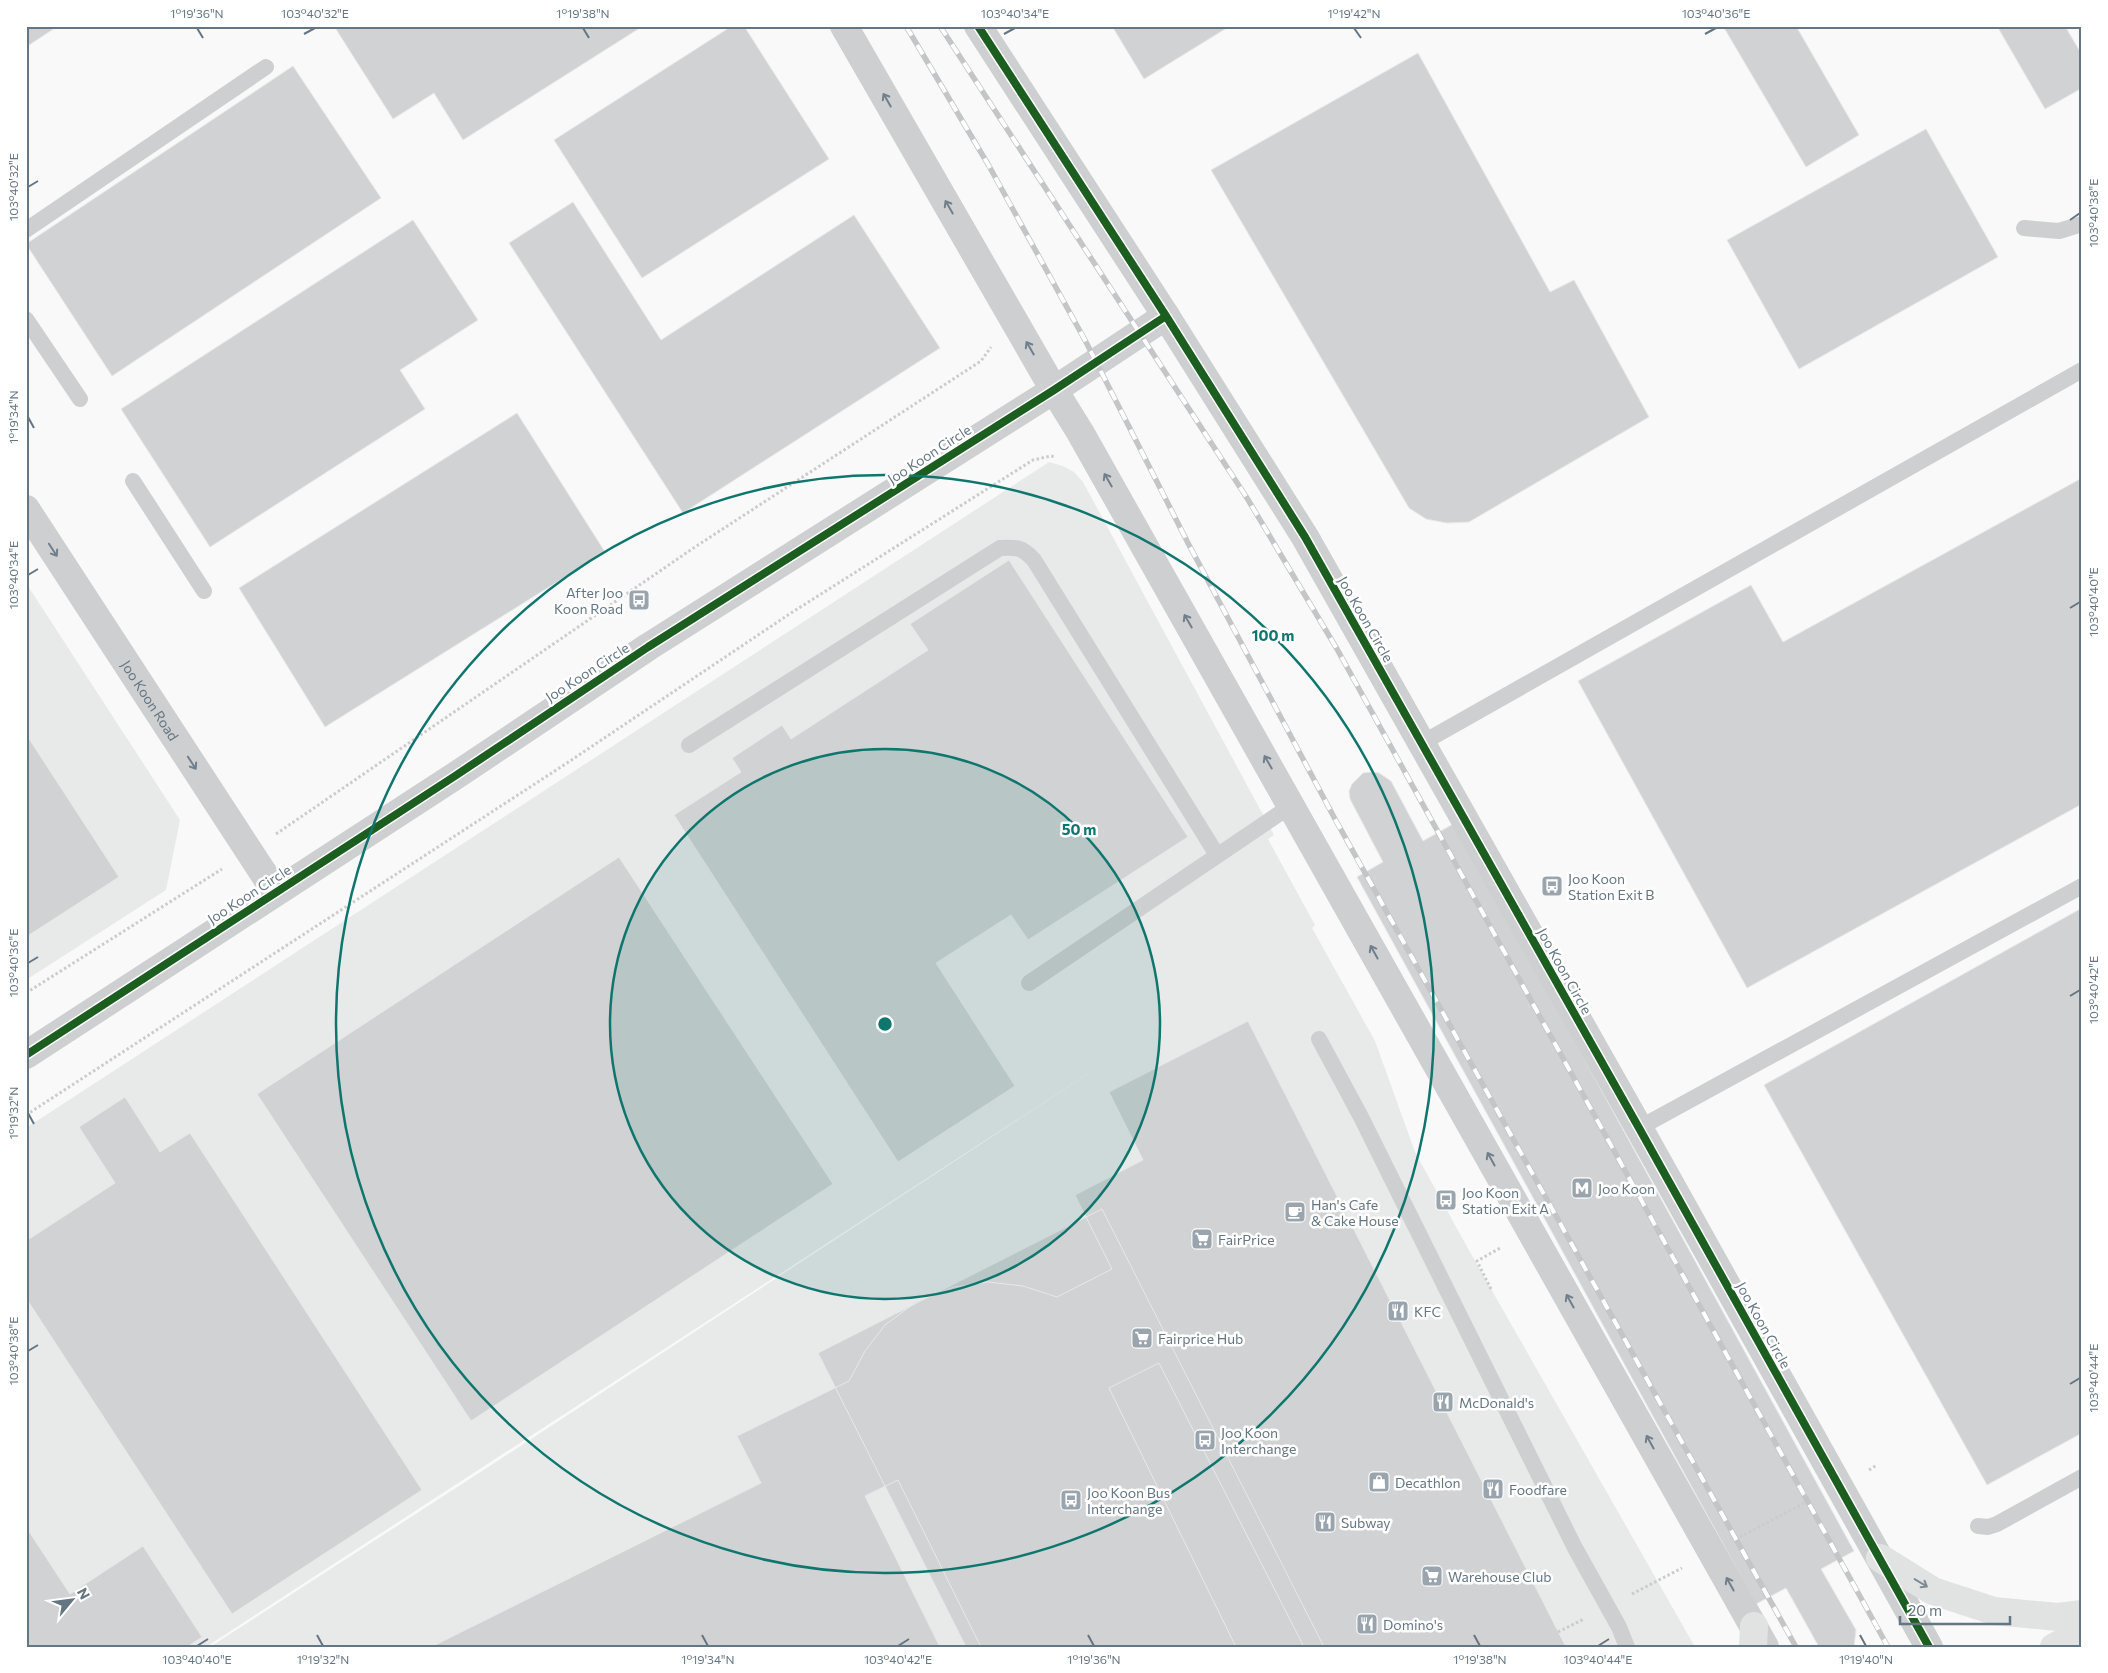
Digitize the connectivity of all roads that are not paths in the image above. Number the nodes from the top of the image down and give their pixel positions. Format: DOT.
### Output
graph roads {
  1 [pos="844,26"];
  2 [pos="978,26"];
  3 [pos="266,67"];
  4 [pos="2082,224"];
  5 [pos="2024,228"];
  6 [pos="26,230"];
  7 [pos="1166,316"];
  8 [pos="26,319"];
  9 [pos="2082,370"];
  10 [pos="1054,390"];
  11 [pos="80,399"];
  12 [pos="133,481"];
  13 [pos="26,509"];
  14 [pos="204,591"];
  15 [pos="1422,743"];
  16 [pos="689,745"];
  17 [pos="1292,805"];
  18 [pos="1217,855"];
  19 [pos="2082,886"];
  20 [pos="276,891"];
  21 [pos="1029,983"];
  22 [pos="1319,1040"];
  23 [pos="26,1055"];
  24 [pos="1639,1128"];
  25 [pos="2082,1477"];
  26 [pos="1978,1526"];
  27 [pos="1880,1558"];
  28 [pos="2082,1614"];
  29 [pos="2082,1633"];
  30 [pos="1757,1640"];
  31 [pos="1627,1647"];
  32 [pos="1930,1647"];
  33 [pos="2054,1647"];
  10 -- 1 [label="street, one-way"];
  2 -- 7 [label="street, Joo Koon Circle"];
  3 -- 6 [label="lane"];
  4 -- 5 [label="lane"];
  7 -- 10 [label="street, Joo Koon Circle"];
  7 -- 15 [label="street, Joo Koon Circle"];
  8 -- 11 [label="lane"];
  9 -- 15 [label="lane"];
  17 -- 10 [label="street, one-way"];
  10 -- 20 [label="street, Joo Koon Circle"];
  12 -- 14 [label="lane"];
  13 -- 20 [label="street, Joo Koon Road, one-way"];
  15 -- 24 [label="street, Joo Koon Circle"];
  16 -- 18 [label="lane"];
  17 -- 18 [label="lane"];
  30 -- 17 [label="street, one-way"];
  18 -- 21 [label="lane"];
  19 -- 24 [label="lane"];
  20 -- 23 [label="street, Joo Koon Circle"];
  22 -- 31 [label="lane"];
  24 -- 27 [label="street, Joo Koon Circle"];
  25 -- 26 [label="lane"];
  27 -- 28 [label="main road, one-way"];
  27 -- 32 [label="street, Joo Koon Circle"];
  29 -- 33 [label="main road"];
}
